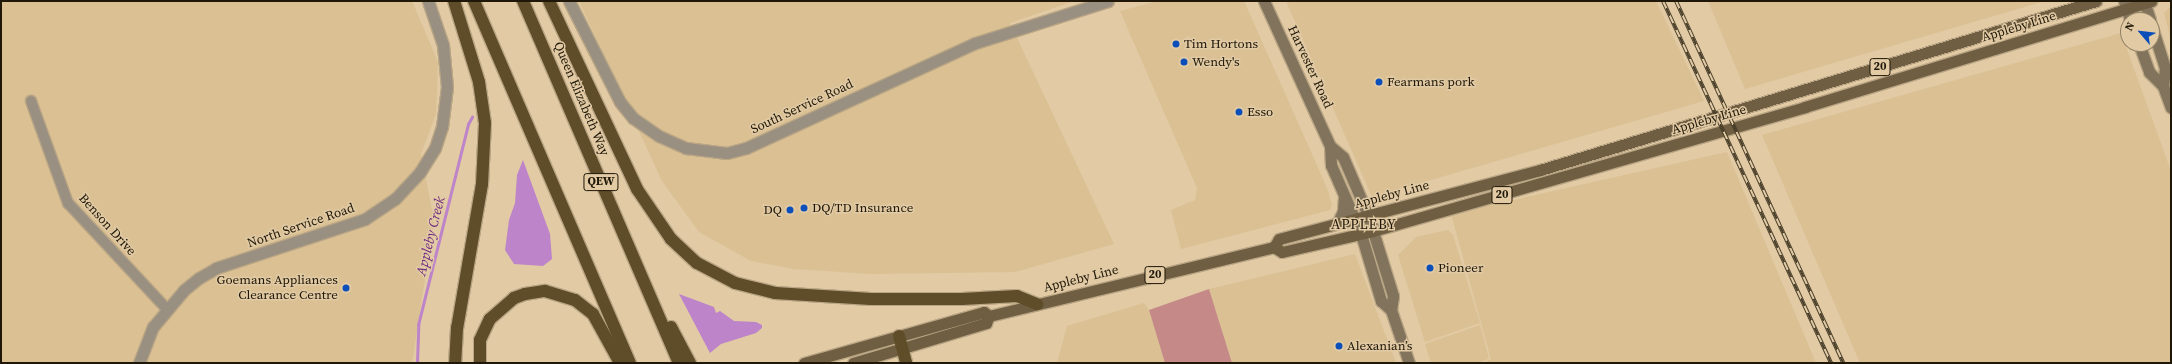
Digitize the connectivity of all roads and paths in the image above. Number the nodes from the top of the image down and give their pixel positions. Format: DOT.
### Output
graph roads {
  1 [pos="428,1"];
  2 [pos="454,1"];
  3 [pos="474,1"];
  4 [pos="523,1"];
  5 [pos="549,1"];
  6 [pos="569,1"];
  7 [pos="1108,1"];
  8 [pos="1264,1"];
  9 [pos="2096,1"];
  10 [pos="2147,2"];
  11 [pos="2125,5"];
  12 [pos="2149,12"];
  13 [pos="2142,52"];
  14 [pos="2160,52"];
  15 [pos="2163,86"];
  16 [pos="31,101"];
  17 [pos="2171,108"];
  18 [pos="1330,146"];
  19 [pos="1344,196"];
  20 [pos="1368,215"];
  21 [pos="1354,219"];
  22 [pos="1337,224"];
  23 [pos="1373,231"];
  24 [pos="1361,234"];
  25 [pos="1274,247"];
  26 [pos="652,300"];
  27 [pos="1037,304"];
  28 [pos="167,309"];
  29 [pos="1391,310"];
  30 [pos="989,316"];
  31 [pos="899,336"];
  32 [pos="902,348"];
  33 [pos="139,363"];
  34 [pos="455,363"];
  35 [pos="480,363"];
  36 [pos="620,363"];
  37 [pos="630,363"];
  38 [pos="679,363"];
  39 [pos="690,363"];
  40 [pos="804,363"];
  41 [pos="853,363"];
  42 [pos="906,363"];
  43 [pos="1409,363"];
  1 -- 28 [label="street, North Service Road"];
  2 -- 34 [label="highway"];
  3 -- 37 [label="highway"];
  4 -- 26 [label="highway, Queen Elizabeth Way / QEW"];
  5 -- 27 [label="highway"];
  6 -- 7 [label="street, South Service Road"];
  8 -- 18 [label="main road, Harvester Road"];
  9 -- 20 [label="main road, Appleby Line / 20"];
  10 -- 11 [label="main road, Appleby Line / 20"];
  10 -- 12 [label="main road"];
  11 -- 23 [label="main road, Appleby Line / 20"];
  13 -- 15 [label="main road"];
  14 -- 15 [label="main road"];
  15 -- 17 [label="main road"];
  16 -- 28 [label="street, Benson Drive"];
  18 -- 19 [label="main road, Harvester Road"];
  18 -- 20 [label="main road, Harvester Road"];
  19 -- 21 [label="main road, Harvester Road"];
  19 -- 22 [label="main road"];
  20 -- 21 [label="main road, Appleby Line / 20"];
  20 -- 23 [label="main road, Harvester Road"];
  21 -- 22 [label="main road, Appleby Line / 20"];
  21 -- 24 [label="main road, Harvester Road"];
  22 -- 25 [label="main road, Appleby Line / 20"];
  23 -- 24 [label="main road, Appleby Line / 20"];
  23 -- 29 [label="main road, Harvester Road"];
  24 -- 25 [label="main road, Appleby Line / 20"];
  24 -- 29 [label="main road, Harvester Road"];
  25 -- 27 [label="main road, Appleby Line / 20"];
  26 -- 38 [label="highway, Queen Elizabeth Way / QEW"];
  26 -- 39 [label="highway"];
  27 -- 30 [label="main road, Appleby Line / 20"];
  28 -- 33 [label="street, North Service Road"];
  29 -- 43 [label="main road, Harvester Road"];
  30 -- 31 [label="main road, Appleby Line / 20"];
  30 -- 32 [label="main road, Appleby Line / 20"];
  31 -- 32 [label="highway"];
  31 -- 40 [label="main road, Appleby Line / 20"];
  32 -- 41 [label="main road, Appleby Line / 20"];
  32 -- 42 [label="highway"];
  35 -- 36 [label="highway"];
}
